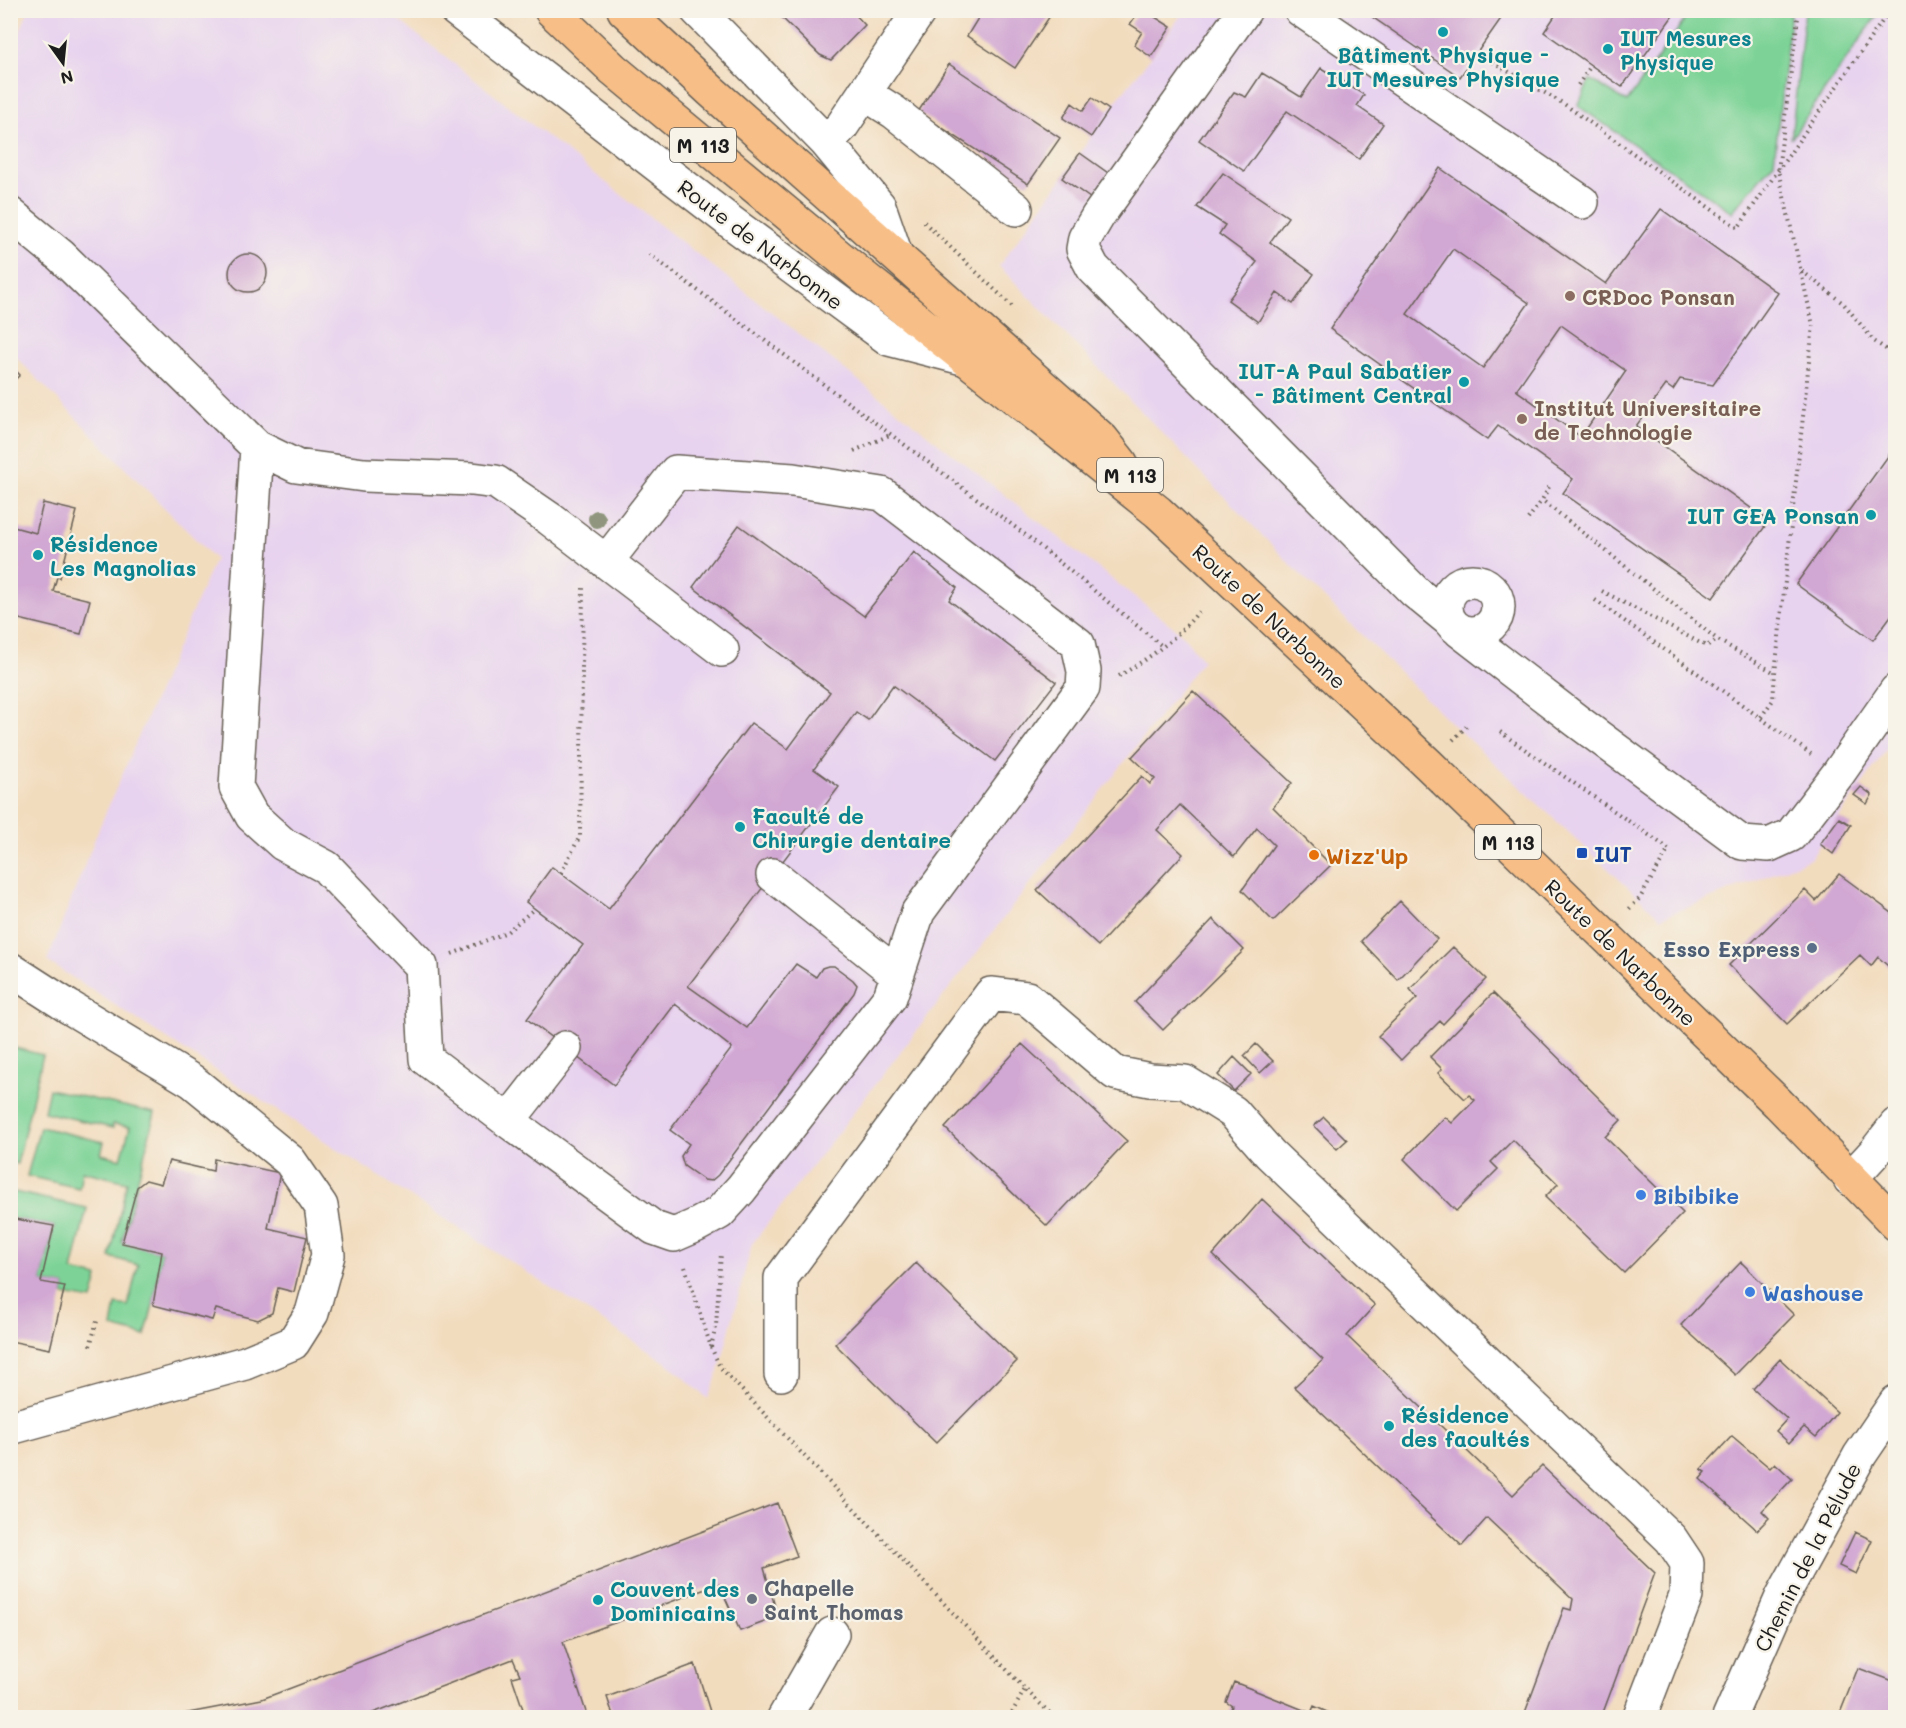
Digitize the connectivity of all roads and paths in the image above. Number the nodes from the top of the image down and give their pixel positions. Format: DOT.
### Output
graph roads {
  1 [pos="456,10"];
  2 [pos="551,10"];
  3 [pos="624,10"];
  4 [pos="697,10"];
  5 [pos="920,10"];
  6 [pos="1245,10"];
  7 [pos="1301,10"];
  8 [pos="1798,10"];
  9 [pos="1890,10"];
  10 [pos="1477,53"];
  11 [pos="1590,67"];
  12 [pos="1578,85"];
  13 [pos="864,93"];
  14 [pos="826,142"];
  15 [pos="1778,170"];
  16 [pos="1582,202"];
  17 [pos="1016,209"];
  18 [pos="10,214"];
  19 [pos="649,254"];
  20 [pos="896,255"];
  21 [pos="1802,271"];
  22 [pos="1896,356"];
  23 [pos="966,359"];
  24 [pos="257,447"];
  25 [pos="1549,487"];
  26 [pos="1542,500"];
  27 [pos="1158,512"];
  28 [pos="1528,519"];
  29 [pos="595,553"];
  30 [pos="1602,591"];
  31 [pos="1595,600"];
  32 [pos="1198,611"];
  33 [pos="1718,640"];
  34 [pos="1162,646"];
  35 [pos="722,651"];
  36 [pos="1774,673"];
  37 [pos="1083,688"];
  38 [pos="1896,691"];
  39 [pos="1761,717"];
  40 [pos="1467,726"];
  41 [pos="1500,732"];
  42 [pos="1451,742"];
  43 [pos="1838,774"];
  44 [pos="561,873"];
  45 [pos="773,875"];
  46 [pos="535,908"];
  47 [pos="1603,934"];
  48 [pos="421,966"];
  49 [pos="10,969"];
  50 [pos="897,974"];
  51 [pos="565,1048"];
  52 [pos="508,1121"];
  53 [pos="1896,1125"];
  54 [pos="1850,1179"];
  55 [pos="1896,1224"];
  56 [pos="674,1235"];
  57 [pos="721,1252"];
  58 [pos="97,1321"];
  59 [pos="90,1346"];
  60 [pos="711,1347"];
  61 [pos="781,1374"];
  62 [pos="1896,1402"];
  63 [pos="10,1428"];
  64 [pos="832,1634"];
  65 [pos="1025,1689"];
  66 [pos="784,1718"];
  67 [pos="1009,1718"];
  68 [pos="1055,1718"];
  69 [pos="1639,1718"];
  70 [pos="1729,1718"];
  1 -- 23 [label="street, Route de Narbonne"];
  2 -- 23 [label="main road, Route de Narbonne / M 113"];
  3 -- 20 [label="main road, Route de Narbonne / M 113"];
  4 -- 14 [label="street, Route de Narbonne"];
  5 -- 13 [label="street"];
  6 -- 43 [label="street"];
  7 -- 16 [label="street"];
  8 -- 15 [label="path"];
  9 -- 15 [label="path"];
  10 -- 15 [label="path"];
  11 -- 12 [label="path"];
  13 -- 14 [label="street"];
  13 -- 17 [label="street"];
  14 -- 20 [label="street, Route de Narbonne"];
  15 -- 21 [label="path"];
  18 -- 24 [label="street"];
  19 -- 34 [label="path"];
  20 -- 27 [label="main road, Route de Narbonne / M 113"];
  21 -- 22 [label="path"];
  21 -- 36 [label="path"];
  23 -- 27 [label="main road, Route de Narbonne / M 113"];
  24 -- 29 [label="street"];
  24 -- 48 [label="street"];
  25 -- 26 [label="path"];
  26 -- 28 [label="path"];
  26 -- 33 [label="path"];
  27 -- 47 [label="main road, Route de Narbonne / M 113"];
  29 -- 35 [label="street"];
  29 -- 37 [label="street"];
  29 -- 44 [label="path"];
  30 -- 33 [label="path"];
  31 -- 39 [label="path"];
  32 -- 34 [label="path"];
  33 -- 36 [label="path"];
  34 -- 37 [label="path"];
  36 -- 39 [label="path"];
  37 -- 50 [label="street"];
  38 -- 43 [label="street"];
  39 -- 43 [label="path"];
  40 -- 42 [label="path"];
  41 -- 47 [label="path"];
  45 -- 50 [label="street"];
  46 -- 48 [label="path"];
  47 -- 54 [label="main road, Route de Narbonne / M 113"];
  48 -- 52 [label="street"];
  49 -- 63 [label="street"];
  50 -- 56 [label="street"];
  51 -- 52 [label="street"];
  52 -- 56 [label="street"];
  53 -- 54 [label="street"];
  54 -- 55 [label="main road, Route de Narbonne / M 113"];
  56 -- 60 [label="path"];
  57 -- 60 [label="path"];
  58 -- 59 [label="path"];
  60 -- 65 [label="path"];
  61 -- 69 [label="street"];
  62 -- 70 [label="street, Chemin de la Pélude"];
  64 -- 66 [label="street"];
  65 -- 67 [label="path"];
  65 -- 68 [label="path"];
}
